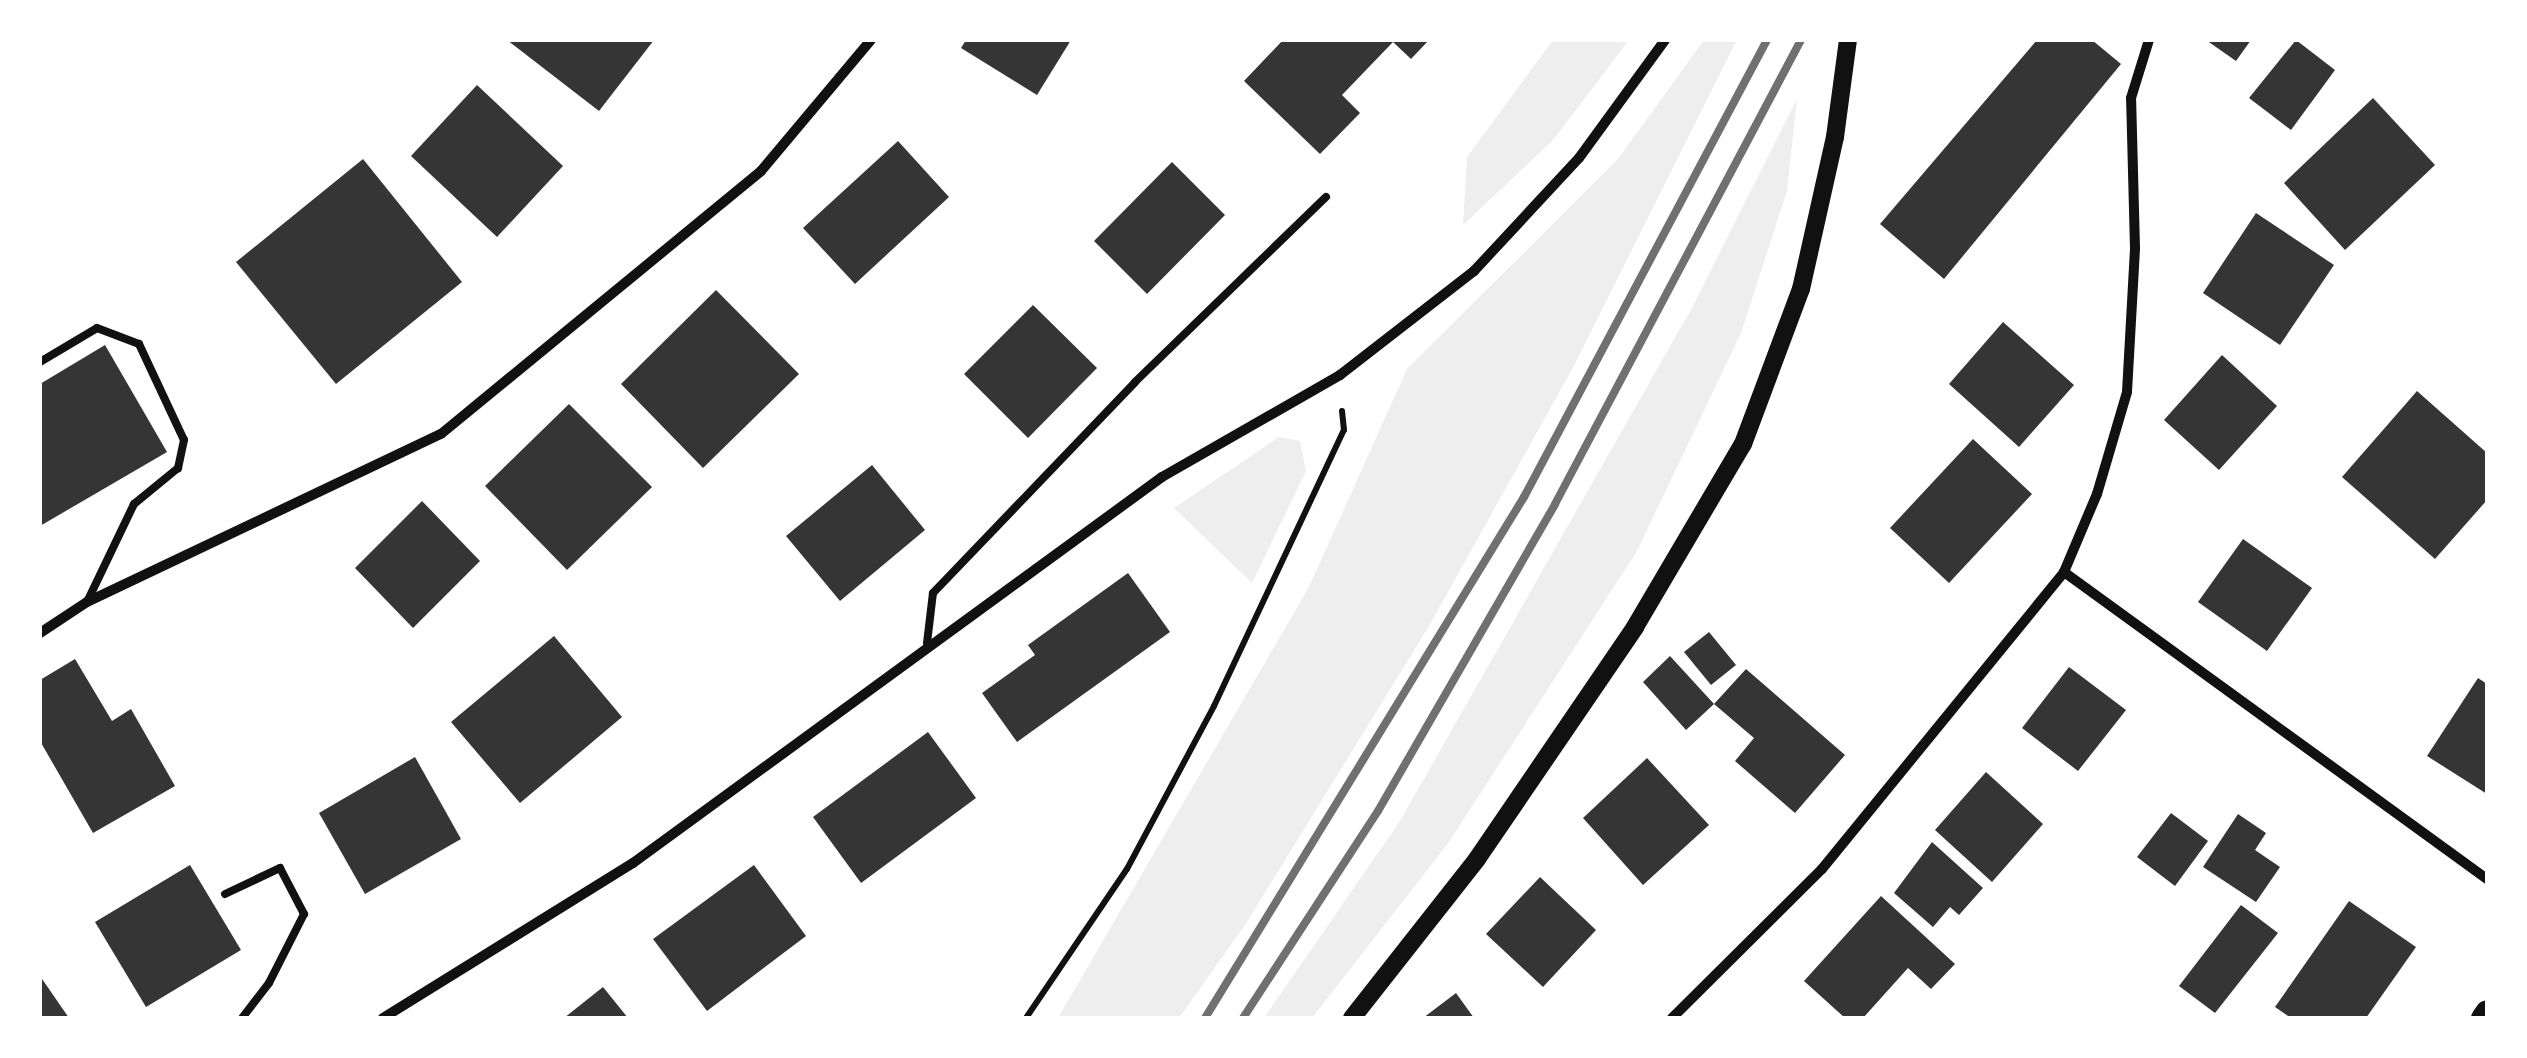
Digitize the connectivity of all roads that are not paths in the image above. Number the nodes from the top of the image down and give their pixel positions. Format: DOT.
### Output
graph roads {
  1 [pos="871,40"];
  2 [pos="1665,40"];
  3 [pos="1848,40"];
  4 [pos="2149,40"];
  5 [pos="1326,198"];
  6 [pos="40,362"];
  7 [pos="2064,572"];
  8 [pos="87,602"];
  9 [pos="40,632"];
  10 [pos="927,643"];
  11 [pos="2487,878"];
  12 [pos="225,894"];
  13 [pos="242,1018"];
  14 [pos="383,1018"];
  15 [pos="1352,1018"];
  16 [pos="1672,1018"];
  1 -- 8 [label="street"];
  2 -- 10 [label="street"];
  3 -- 15 [label="street"];
  4 -- 7 [label="street"];
  5 -- 10 [label="lane"];
  6 -- 8 [label="lane"];
  7 -- 11 [label="street"];
  7 -- 16 [label="street"];
  8 -- 9 [label="street"];
  10 -- 14 [label="street"];
  12 -- 13 [label="lane"];
}
